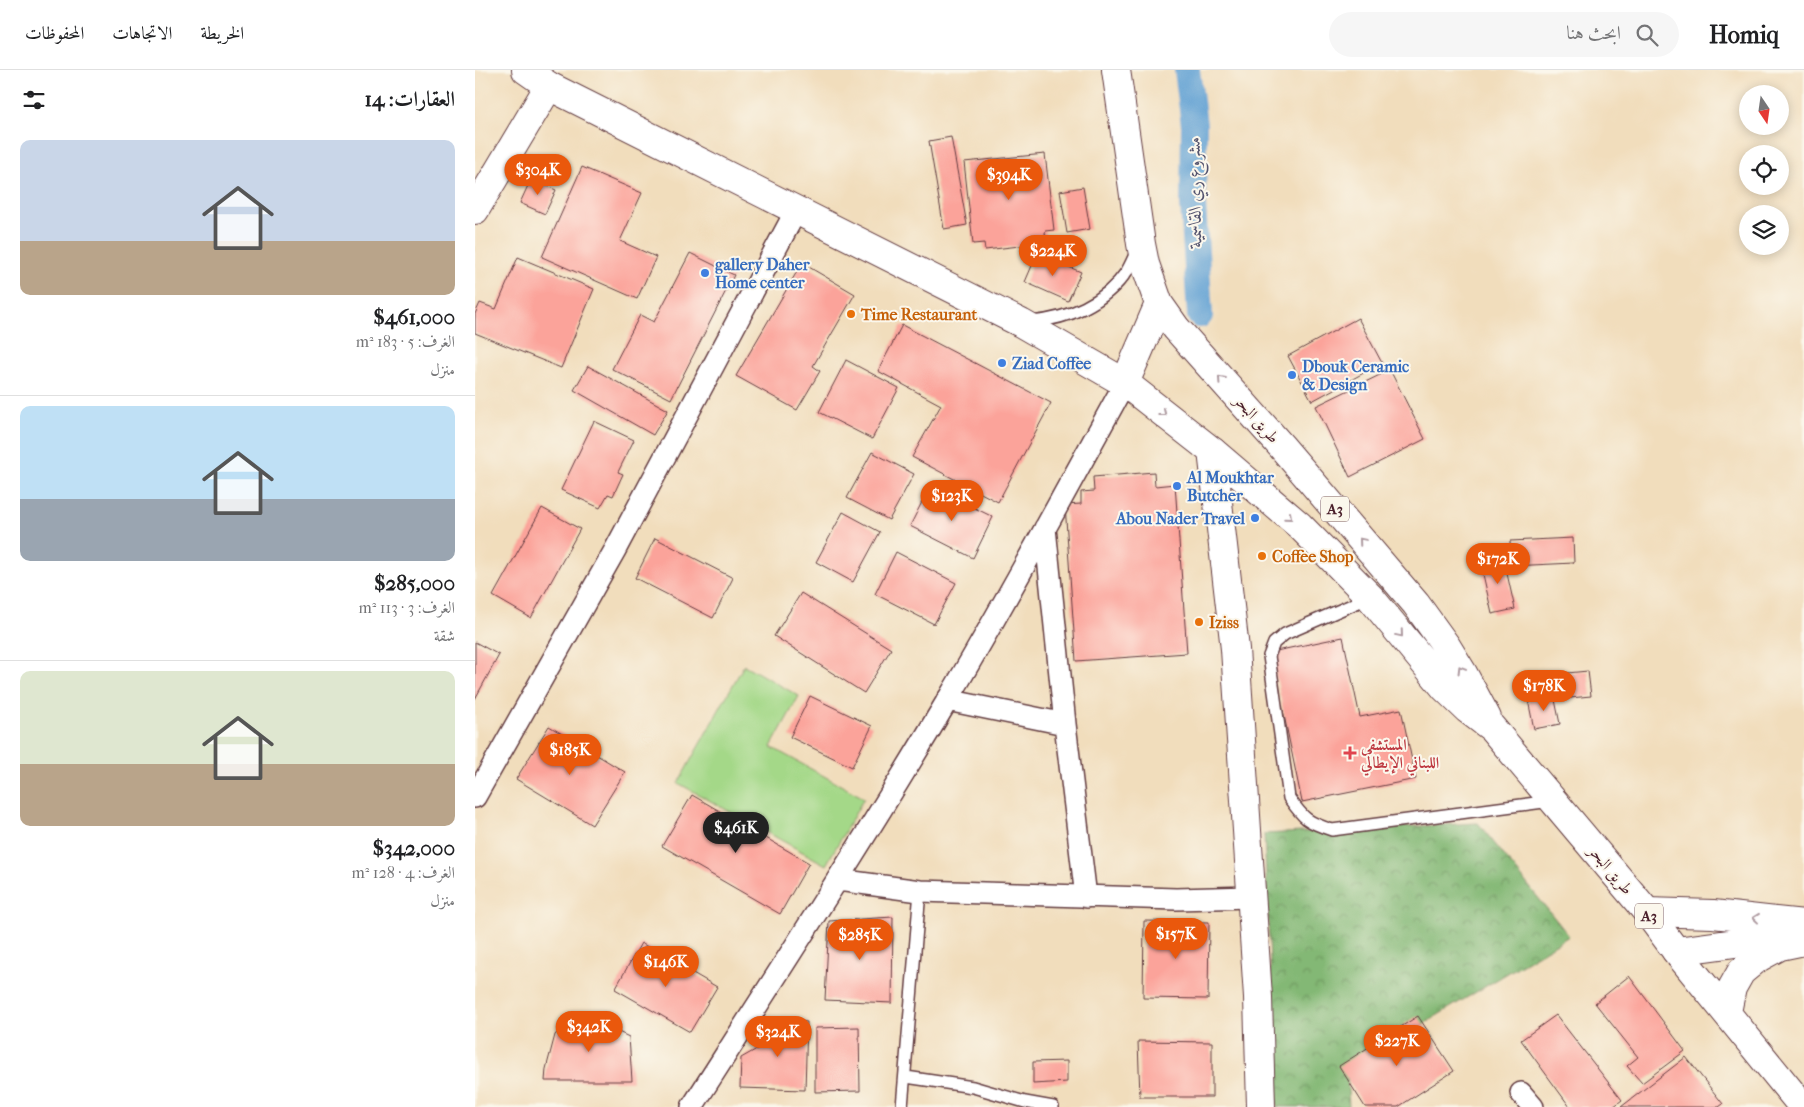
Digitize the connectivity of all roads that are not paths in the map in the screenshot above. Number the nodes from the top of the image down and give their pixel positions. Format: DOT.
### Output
graph roads {
  1 [pos="526,70"];
  2 [pos="1115,70"];
  3 [pos="549,86"];
  4 [pos="797,209"];
  5 [pos="475,210"];
  6 [pos="1141,244"];
  7 [pos="1159,304"];
  8 [pos="1021,323"];
  9 [pos="1125,383"];
  10 [pos="1212,451"];
  11 [pos="1045,528"];
  12 [pos="1370,597"];
  13 [pos="947,700"];
  14 [pos="1065,724"];
  15 [pos="1491,728"];
  16 [pos="475,797"];
  17 [pos="1553,801"];
  18 [pos="838,880"];
  19 [pos="920,891"];
  20 [pos="1086,897"];
  21 [pos="1251,897"];
  22 [pos="1647,912"];
  23 [pos="1804,924"];
  24 [pos="1804,940"];
  25 [pos="1676,951"];
  26 [pos="1727,1012"];
  27 [pos="905,1077"];
  28 [pos="692,1107"];
  29 [pos="903,1107"];
  30 [pos="1053,1107"];
  31 [pos="1261,1107"];
  32 [pos="1803,1107"];
  1 -- 3 [label="main road, طريق البحر"];
  2 -- 6 [label="main road, طريق البحر / A3"];
  3 -- 4 [label="main road, طريق البحر"];
  3 -- 5 [label="main road"];
  4 -- 8 [label="main road, طريق البحر"];
  4 -- 16 [label="street"];
  6 -- 7 [label="main road, طريق البحر / A3"];
  6 -- 8 [label="lane"];
  7 -- 9 [label="main road"];
  15 -- 7 [label="main road, طريق البحر / A3, one-way"];
  8 -- 9 [label="main road, طريق البحر"];
  9 -- 10 [label="main road, طريق البحر / A3, one-way"];
  9 -- 11 [label="street"];
  10 -- 12 [label="main road, طريق البحر / A3, one-way"];
  10 -- 21 [label="main road"];
  11 -- 13 [label="street"];
  11 -- 14 [label="street"];
  12 -- 15 [label="main road, طريق البحر / A3, one-way"];
  12 -- 17 [label="lane"];
  13 -- 14 [label="street"];
  13 -- 18 [label="street"];
  14 -- 20 [label="street"];
  15 -- 17 [label="main road, طريق البحر / A3"];
  17 -- 22 [label="main road, طريق البحر / A3"];
  18 -- 19 [label="street"];
  18 -- 28 [label="street"];
  19 -- 20 [label="street"];
  19 -- 27 [label="lane"];
  20 -- 21 [label="street"];
  21 -- 31 [label="main road"];
  23 -- 22 [label="main road, one-way"];
  22 -- 25 [label="main road, طريق البحر / A3"];
  24 -- 25 [label="main road"];
  24 -- 26 [label="main road"];
  25 -- 26 [label="main road, طريق البحر / A3"];
  26 -- 32 [label="main road, طريق البحر / A3"];
  27 -- 29 [label="lane"];
  27 -- 30 [label="lane"];
}
